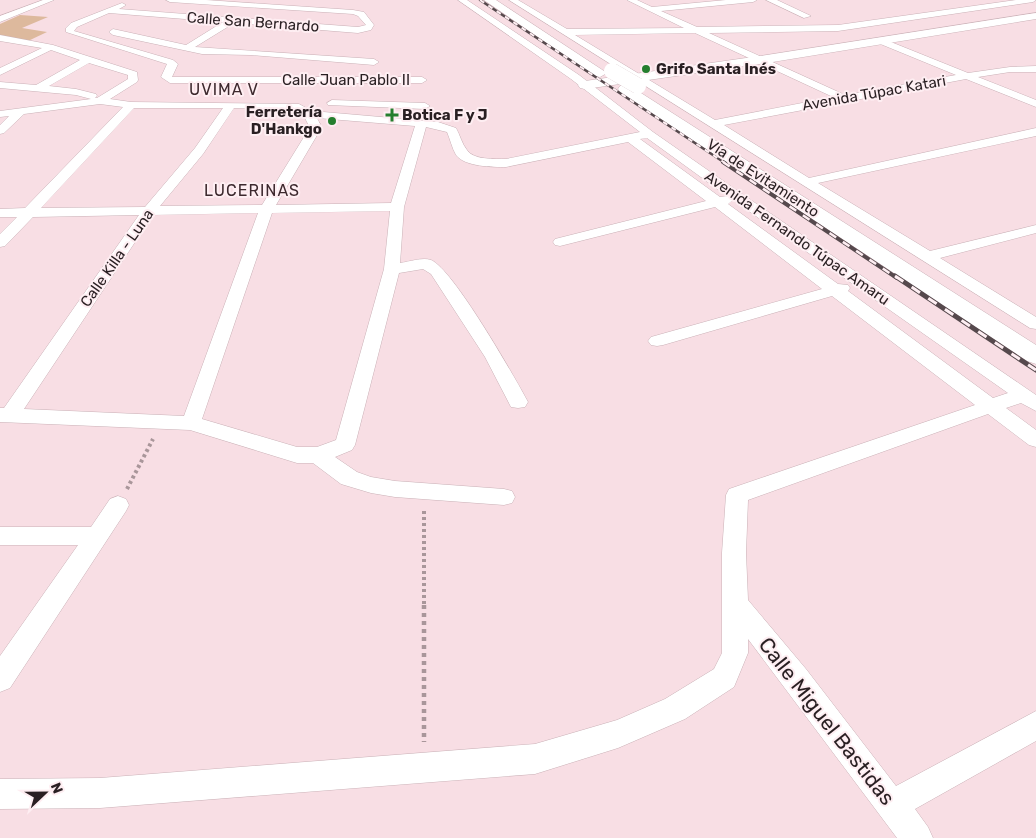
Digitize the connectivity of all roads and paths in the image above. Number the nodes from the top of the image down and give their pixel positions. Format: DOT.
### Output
graph roads {
  1 [pos="50,0"];
  2 [pos="170,0"];
  3 [pos="462,0"];
  4 [pos="489,0"];
  5 [pos="503,0"];
  6 [pos="513,0"];
  7 [pos="631,0"];
  8 [pos="753,0"];
  9 [pos="770,0"];
  10 [pos="1033,0"];
  11 [pos="128,2"];
  12 [pos="300,8"];
  13 [pos="650,9"];
  14 [pos="109,11"];
  15 [pos="0,13"];
  16 [pos="14,14"];
  17 [pos="149,14"];
  18 [pos="807,16"];
  19 [pos="1036,16"];
  20 [pos="190,17"];
  21 [pos="0,19"];
  22 [pos="233,20"];
  23 [pos="272,23"];
  24 [pos="74,25"];
  25 [pos="94,28"];
  26 [pos="358,30"];
  27 [pos="695,30"];
  28 [pos="567,32"];
  29 [pos="148,40"];
  30 [pos="2,41"];
  31 [pos="881,41"];
  32 [pos="50,47"];
  33 [pos="187,48"];
  34 [pos="328,59"];
  35 [pos="88,60"];
  36 [pos="760,60"];
  37 [pos="374,62"];
  38 [pos="1032,67"];
  39 [pos="316,68"];
  40 [pos="612,71"];
  41 [pos="0,72"];
  42 [pos="968,76"];
  43 [pos="306,80"];
  44 [pos="422,80"];
  45 [pos="580,81"];
  46 [pos="634,84"];
  47 [pos="0,85"];
  48 [pos="39,88"];
  49 [pos="843,98"];
  50 [pos="100,101"];
  51 [pos="1036,104"];
  52 [pos="131,105"];
  53 [pos="231,105"];
  54 [pos="307,106"];
  55 [pos="425,106"];
  56 [pos="20,112"];
  57 [pos="0,114"];
  58 [pos="422,123"];
  59 [pos="714,124"];
  60 [pos="0,131"];
  61 [pos="1036,132"];
  62 [pos="649,134"];
  63 [pos="630,138"];
  64 [pos="807,182"];
  65 [pos="737,197"];
  66 [pos="716,203"];
  67 [pos="396,206"];
  68 [pos="266,210"];
  69 [pos="148,212"];
  70 [pos="0,213"];
  71 [pos="28,213"];
  72 [pos="1036,229"];
  73 [pos="0,242"];
  74 [pos="560,242"];
  75 [pos="926,257"];
  76 [pos="392,269"];
  77 [pos="861,283"];
  78 [pos="834,290"];
  79 [pos="1036,324"];
  80 [pos="1036,338"];
  81 [pos="657,341"];
  82 [pos="1036,356"];
  83 [pos="1030,399"];
  84 [pos="518,402"];
  85 [pos="991,406"];
  86 [pos="5,415"];
  87 [pos="162,422"];
  88 [pos="191,423"];
  89 [pos="1036,440"];
  90 [pos="318,455"];
  91 [pos="504,497"];
  92 [pos="118,505"];
  93 [pos="424,510"];
  94 [pos="0,536"];
  95 [pos="98,536"];
  96 [pos="736,604"];
  97 [pos="0,680"];
  98 [pos="1036,725"];
  99 [pos="424,768"];
  100 [pos="0,794"];
  101 [pos="892,805"];
  102 [pos="917,838"];
  1 -- 16 [label="street"];
  2 -- 12 [label="street"];
  3 -- 45 [label="street, Avenida Fernando Túpac Amaru"];
  4 -- 40 [label="main road, Vía de Evitamiento"];
  5 -- 40 [label="main road, Vía de Evitamiento"];
  6 -- 28 [label="street"];
  7 -- 13 [label="street"];
  8 -- 13 [label="street"];
  9 -- 18 [label="street"];
  10 -- 27 [label="street"];
  11 -- 14 [label="street"];
  12 -- 23 [label="street"];
  12 -- 26 [label="street"];
  13 -- 27 [label="street"];
  14 -- 17 [label="street, Calle San Bernardo"];
  14 -- 24 [label="street"];
  15 -- 16 [label="street"];
  16 -- 21 [label="street"];
  17 -- 20 [label="street, Calle San Bernardo"];
  17 -- 29 [label="street"];
  19 -- 31 [label="main road"];
  20 -- 22 [label="street, Calle San Bernardo"];
  20 -- 29 [label="street"];
  22 -- 23 [label="street, Calle San Bernardo"];
  22 -- 33 [label="street"];
  23 -- 26 [label="street, Calle San Bernardo"];
  24 -- 25 [label="street"];
  24 -- 43 [label="street, Calle Juan Pablo II"];
  26 -- 34 [label="street"];
  27 -- 28 [label="street"];
  27 -- 36 [label="street"];
  28 -- 40 [label="street"];
  29 -- 33 [label="street"];
  30 -- 32 [label="street"];
  31 -- 36 [label="main road"];
  31 -- 42 [label="street"];
  32 -- 35 [label="street"];
  32 -- 41 [label="street"];
  33 -- 34 [label="street"];
  34 -- 37 [label="street"];
  34 -- 39 [label="street"];
  35 -- 48 [label="street"];
  35 -- 50 [label="street"];
  36 -- 46 [label="main road"];
  36 -- 49 [label="street"];
  38 -- 42 [label="street, Avenida Túpac Katari"];
  40 -- 46 [label="main road, Vía de Evitamiento"];
  40 -- 46 [label="street"];
  42 -- 49 [label="street, Avenida Túpac Katari"];
  42 -- 51 [label="street"];
  43 -- 44 [label="street, Calle Juan Pablo II"];
  43 -- 54 [label="street"];
  45 -- 46 [label="main road"];
  45 -- 62 [label="street, Avenida Fernando Túpac Amaru"];
  46 -- 59 [label="street"];
  46 -- 80 [label="main road, Vía de Evitamiento"];
  46 -- 82 [label="main road, Vía de Evitamiento"];
  47 -- 48 [label="street"];
  48 -- 50 [label="street"];
  49 -- 59 [label="street, Avenida Túpac Katari"];
  50 -- 52 [label="street"];
  50 -- 56 [label="street"];
  52 -- 53 [label="street"];
  52 -- 71 [label="street"];
  53 -- 54 [label="street"];
  53 -- 69 [label="street, Calle Killa - Luna"];
  54 -- 55 [label="street"];
  54 -- 58 [label="street"];
  54 -- 68 [label="street"];
  56 -- 57 [label="street"];
  56 -- 60 [label="street"];
  58 -- 63 [label="street"];
  58 -- 67 [label="street"];
  59 -- 64 [label="street"];
  61 -- 64 [label="street"];
  62 -- 63 [label="street"];
  62 -- 65 [label="street, Avenida Fernando Túpac Amaru"];
  63 -- 66 [label="street"];
  64 -- 75 [label="street"];
  65 -- 66 [label="street"];
  65 -- 77 [label="street, Avenida Fernando Túpac Amaru"];
  66 -- 74 [label="street"];
  66 -- 78 [label="street"];
  67 -- 68 [label="street"];
  67 -- 76 [label="street"];
  68 -- 69 [label="street"];
  68 -- 88 [label="street"];
  69 -- 71 [label="street"];
  69 -- 86 [label="street, Calle Killa - Luna"];
  70 -- 71 [label="street"];
  71 -- 73 [label="street"];
  72 -- 75 [label="street"];
  75 -- 79 [label="street"];
  76 -- 84 [label="street"];
  76 -- 90 [label="street"];
  77 -- 78 [label="street"];
  77 -- 83 [label="street, Avenida Fernando Túpac Amaru"];
  78 -- 81 [label="street"];
  78 -- 85 [label="street"];
  83 -- 85 [label="street"];
  85 -- 89 [label="street"];
  85 -- 96 [label="street"];
  86 -- 87 [label="street"];
  87 -- 88 [label="street"];
  87 -- 92 [label="path"];
  88 -- 90 [label="street"];
  90 -- 91 [label="street"];
  92 -- 95 [label="street"];
  93 -- 99 [label="path"];
  94 -- 95 [label="street"];
  95 -- 97 [label="street"];
  96 -- 99 [label="street"];
  96 -- 101 [label="street, Calle Miguel Bastidas"];
  98 -- 101 [label="street"];
  99 -- 100 [label="street"];
  101 -- 102 [label="street, Calle Miguel Bastidas"];
}
